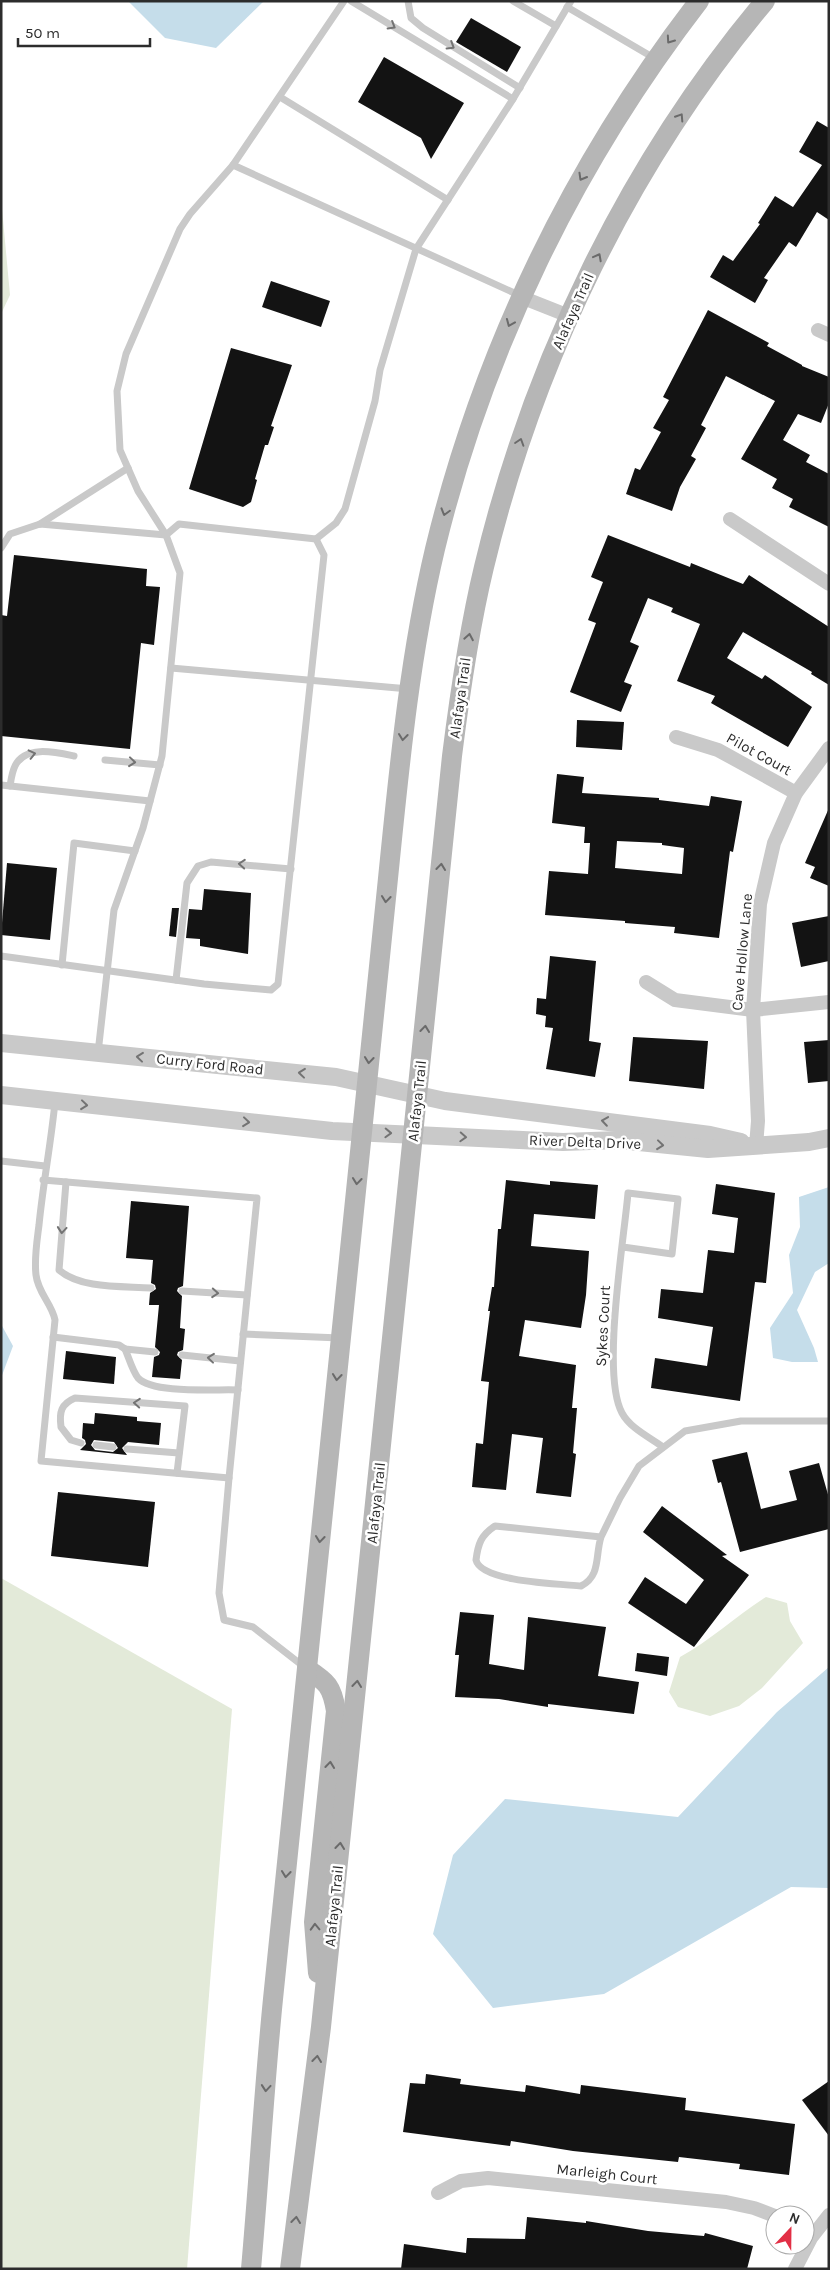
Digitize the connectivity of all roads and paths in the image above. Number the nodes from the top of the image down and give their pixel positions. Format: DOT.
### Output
graph roads {
  1 [pos="344,1"];
  2 [pos="351,1"];
  3 [pos="408,1"];
  4 [pos="513,1"];
  5 [pos="699,1"];
  6 [pos="765,1"];
  7 [pos="569,4"];
  8 [pos="556,26"];
  9 [pos="656,59"];
  10 [pos="520,88"];
  11 [pos="280,97"];
  12 [pos="513,99"];
  13 [pos="233,165"];
  14 [pos="448,200"];
  15 [pos="416,250"];
  16 [pos="521,297"];
  17 [pos="569,316"];
  18 [pos="128,468"];
  19 [pos="730,518"];
  20 [pos="40,524"];
  21 [pos="166,536"];
  22 [pos="316,540"];
  23 [pos="1,548"];
  24 [pos="829,584"];
  25 [pos="171,668"];
  26 [pos="311,680"];
  27 [pos="409,689"];
  28 [pos="676,737"];
  29 [pos="829,748"];
  30 [pos="74,756"];
  31 [pos="105,760"];
  32 [pos="160,765"];
  33 [pos="1,785"];
  34 [pos="10,786"];
  35 [pos="796,793"];
  36 [pos="150,801"];
  37 [pos="135,851"];
  38 [pos="291,869"];
  39 [pos="1,956"];
  40 [pos="62,965"];
  41 [pos="107,972"];
  42 [pos="176,980"];
  43 [pos="646,982"];
  44 [pos="829,1002"];
  45 [pos="753,1010"];
  46 [pos="1,1043"];
  47 [pos="98,1053"];
  48 [pos="367,1084"];
  49 [pos="418,1095"];
  50 [pos="1,1096"];
  51 [pos="55,1102"];
  52 [pos="361,1132"];
  53 [pos="414,1134"];
  54 [pos="829,1138"];
  55 [pos="756,1146"];
  56 [pos="1,1161"];
  57 [pos="45,1166"];
  58 [pos="43,1180"];
  59 [pos="66,1182"];
  60 [pos="623,1247"];
  61 [pos="151,1288"];
  62 [pos="182,1290"];
  63 [pos="247,1295"];
  64 [pos="243,1334"];
  65 [pos="53,1337"];
  66 [pos="341,1338"];
  67 [pos="126,1349"];
  68 [pos="155,1352"];
  69 [pos="182,1355"];
  70 [pos="240,1361"];
  71 [pos="238,1390"];
  72 [pos="829,1421"];
  73 [pos="81,1443"];
  74 [pos="96,1445"];
  75 [pos="113,1447"];
  76 [pos="663,1447"];
  77 [pos="127,1448"];
  78 [pos="179,1453"];
  79 [pos="177,1473"];
  80 [pos="229,1478"];
  81 [pos="603,1534"];
  82 [pos="307,1669"];
  83 [pos="322,2028"];
  84 [pos="438,2192"];
  85 [pos="765,2212"];
  86 [pos="829,2215"];
  87 [pos="815,2229"];
  88 [pos="801,2255"];
  89 [pos="252,2269"];
  90 [pos="290,2269"];
  91 [pos="795,2269"];
  1 -- 11 [label="lane"];
  2 -- 12 [label="lane, one-way"];
  3 -- 10 [label="lane, one-way"];
  4 -- 8 [label="lane"];
  5 -- 9 [label="main road, one-way"];
  17 -- 6 [label="main road, Alafaya Trail, one-way"];
  7 -- 8 [label="lane"];
  7 -- 9 [label="lane"];
  8 -- 10 [label="lane"];
  9 -- 16 [label="main road, one-way"];
  10 -- 12 [label="lane"];
  11 -- 13 [label="lane"];
  11 -- 14 [label="lane"];
  12 -- 14 [label="lane"];
  13 -- 15 [label="lane"];
  13 -- 18 [label="lane"];
  14 -- 15 [label="lane"];
  15 -- 16 [label="lane"];
  15 -- 22 [label="lane"];
  16 -- 17 [label="street"];
  16 -- 27 [label="main road, one-way"];
  49 -- 17 [label="main road, Alafaya Trail, one-way"];
  18 -- 20 [label="lane"];
  18 -- 21 [label="lane"];
  19 -- 24 [label="street"];
  20 -- 21 [label="lane"];
  20 -- 23 [label="lane"];
  21 -- 22 [label="lane"];
  21 -- 25 [label="lane"];
  22 -- 26 [label="lane"];
  25 -- 26 [label="lane"];
  25 -- 32 [label="lane"];
  26 -- 27 [label="lane"];
  26 -- 38 [label="lane"];
  27 -- 48 [label="main road, one-way"];
  28 -- 35 [label="street, Pilot Court"];
  29 -- 35 [label="street, Cave Hollow Lane"];
  34 -- 30 [label="lane, one-way"];
  31 -- 32 [label="lane, one-way"];
  32 -- 36 [label="lane"];
  33 -- 34 [label="lane"];
  34 -- 36 [label="lane"];
  35 -- 45 [label="street, Cave Hollow Lane"];
  36 -- 37 [label="lane"];
  37 -- 40 [label="lane"];
  37 -- 41 [label="lane"];
  38 -- 42 [label="lane, one-way"];
  38 -- 42 [label="lane"];
  39 -- 40 [label="lane"];
  40 -- 41 [label="lane"];
  41 -- 42 [label="lane"];
  41 -- 47 [label="lane"];
  43 -- 45 [label="street"];
  44 -- 45 [label="street"];
  45 -- 55 [label="street, Cave Hollow Lane"];
  46 -- 47 [label="street, Curry Ford Road"];
  48 -- 47 [label="street, Curry Ford Road, one-way"];
  48 -- 49 [label="street, Curry Ford Road"];
  48 -- 52 [label="main road"];
  49 -- 53 [label="main road, Alafaya Trail"];
  55 -- 49 [label="street, River Delta Drive, one-way"];
  50 -- 51 [label="street"];
  51 -- 52 [label="street, one-way"];
  51 -- 57 [label="lane"];
  52 -- 53 [label="street, one-way"];
  52 -- 66 [label="main road, one-way"];
  53 -- 55 [label="street, River Delta Drive, one-way"];
  83 -- 53 [label="main road, Alafaya Trail, one-way"];
  54 -- 55 [label="street, River Delta Drive"];
  56 -- 57 [label="lane"];
  57 -- 58 [label="lane"];
  58 -- 59 [label="lane"];
  58 -- 65 [label="lane"];
  59 -- 61 [label="lane, one-way"];
  59 -- 63 [label="lane"];
  60 -- 60 [label="lane, Sykes Court"];
  60 -- 76 [label="lane, Sykes Court"];
  62 -- 63 [label="lane, one-way"];
  63 -- 64 [label="lane"];
  64 -- 66 [label="lane"];
  64 -- 70 [label="lane"];
  65 -- 67 [label="lane"];
  65 -- 79 [label="lane"];
  66 -- 82 [label="main road, one-way"];
  67 -- 68 [label="lane"];
  67 -- 71 [label="lane"];
  70 -- 69 [label="lane, one-way"];
  70 -- 71 [label="lane"];
  71 -- 80 [label="lane"];
  72 -- 76 [label="lane"];
  78 -- 73 [label="lane, one-way"];
  74 -- 75 [label="lane"];
  76 -- 81 [label="lane"];
  77 -- 78 [label="lane"];
  78 -- 79 [label="lane"];
  79 -- 80 [label="lane"];
  80 -- 82 [label="lane"];
  81 -- 81 [label="lane"];
  83 -- 82 [label="main road, one-way"];
  82 -- 89 [label="main road, one-way"];
  90 -- 83 [label="main road, Alafaya Trail, one-way"];
  84 -- 85 [label="street, Marleigh Court"];
  86 -- 87 [label="street"];
  88 -- 91 [label="street"];
}
